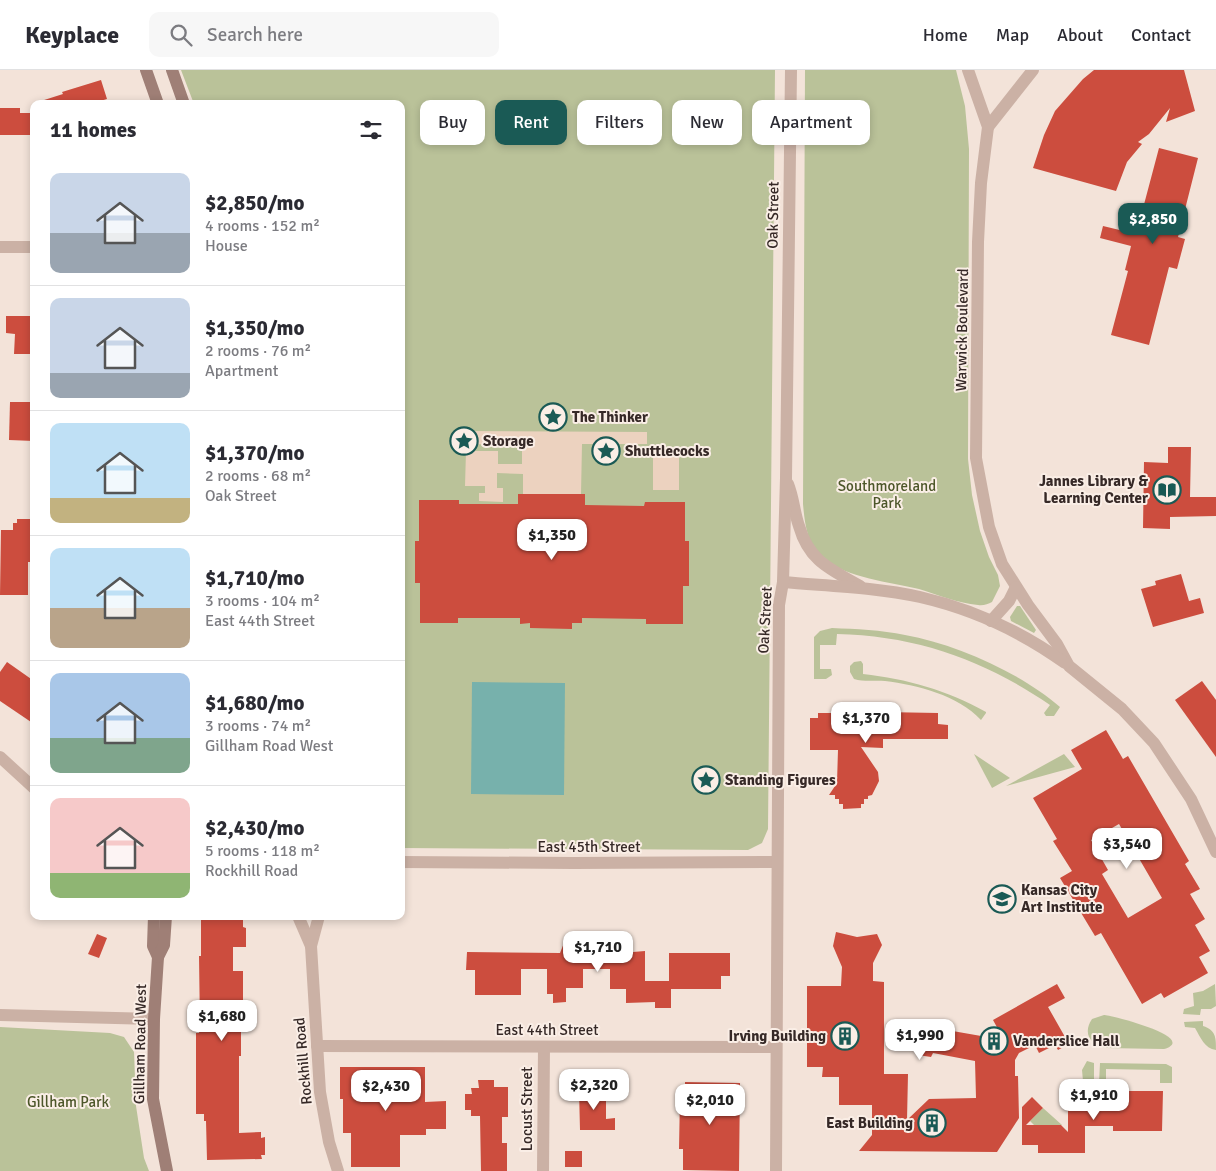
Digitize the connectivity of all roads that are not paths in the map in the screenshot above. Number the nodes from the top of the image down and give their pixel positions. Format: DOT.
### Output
graph roads {
  1 [pos="146,70"];
  2 [pos="172,70"];
  3 [pos="791,70"];
  4 [pos="968,70"];
  5 [pos="1033,70"];
  6 [pos="157,100"];
  7 [pos="183,100"];
  8 [pos="988,127"];
  9 [pos="0,247"];
  10 [pos="30,247"];
  11 [pos="786,478"];
  12 [pos="783,582"];
  13 [pos="1016,587"];
  14 [pos="864,589"];
  15 [pos="991,621"];
  16 [pos="1069,666"];
  17 [pos="0,757"];
  18 [pos="30,784"];
  19 [pos="1216,852"];
  20 [pos="405,862"];
  21 [pos="777,862"];
  22 [pos="154,920"];
  23 [pos="166,920"];
  24 [pos="300,920"];
  25 [pos="318,920"];
  26 [pos="311,946"];
  27 [pos="158,957"];
  28 [pos="0,1015"];
  29 [pos="154,1019"];
  30 [pos="317,1046"];
  31 [pos="544,1046"];
  32 [pos="776,1047"];
  33 [pos="167,1171"];
  34 [pos="338,1171"];
  35 [pos="543,1171"];
  36 [pos="776,1171"];
  1 -- 6 [label="main road"];
  2 -- 7 [label="main road"];
  3 -- 11 [label="street, Oak Street"];
  4 -- 8 [label="street, Warwick Boulevard"];
  5 -- 8 [label="street"];
  8 -- 13 [label="street, Warwick Boulevard"];
  9 -- 10 [label="street"];
  11 -- 12 [label="street, Oak Street"];
  11 -- 14 [label="street"];
  12 -- 14 [label="street"];
  12 -- 21 [label="street, Oak Street"];
  13 -- 15 [label="street"];
  13 -- 16 [label="street, Warwick Boulevard"];
  14 -- 15 [label="street"];
  15 -- 16 [label="street"];
  16 -- 19 [label="street, Warwick Boulevard"];
  17 -- 18 [label="street"];
  20 -- 21 [label="street, East 45th Street"];
  21 -- 32 [label="street, Oak Street"];
  22 -- 27 [label="main road, Gillham Road West"];
  23 -- 27 [label="main road"];
  24 -- 26 [label="street, Rockhill Road"];
  25 -- 26 [label="street, Rockhill Road"];
  26 -- 30 [label="street, Rockhill Road"];
  27 -- 29 [label="main road, Gillham Road West"];
  28 -- 29 [label="street"];
  29 -- 33 [label="main road, Gillham Road West"];
  30 -- 31 [label="street, East 44th Street"];
  30 -- 34 [label="street, Rockhill Road"];
  31 -- 32 [label="street, East 44th Street"];
  31 -- 35 [label="street, Locust Street"];
  32 -- 36 [label="street, Oak Street"];
}
